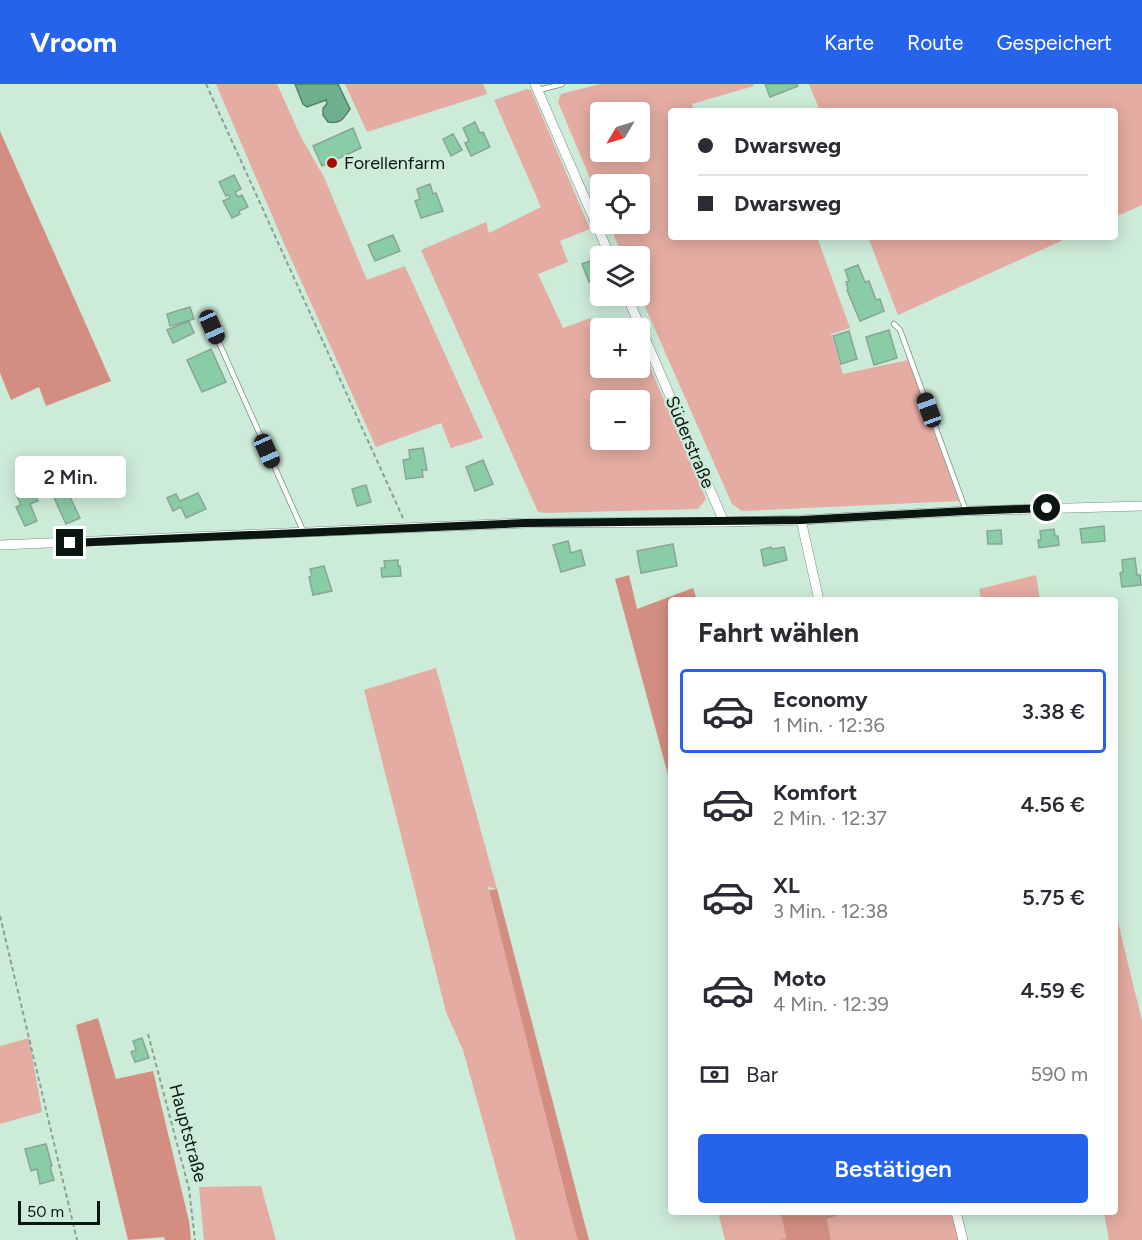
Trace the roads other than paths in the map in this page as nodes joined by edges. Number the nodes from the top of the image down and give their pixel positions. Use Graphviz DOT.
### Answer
graph roads {
  1 [pos="562,84"];
  2 [pos="536,87"];
  3 [pos="606,246"];
  4 [pos="631,306"];
  5 [pos="894,324"];
  6 [pos="212,327"];
  7 [pos="1142,506"];
  8 [pos="966,511"];
  9 [pos="801,520"];
  10 [pos="724,522"];
  11 [pos="304,533"];
  12 [pos="0,546"];
  13 [pos="818,597"];
  14 [pos="957,1215"];
  15 [pos="963,1240"];
  1 -- 2 [label="lane"];
  2 -- 3 [label="street"];
  4 -- 10 [label="street, Süderstraße"];
  5 -- 8 [label="lane"];
  6 -- 11 [label="lane"];
  7 -- 8 [label="street"];
  8 -- 9 [label="street"];
  9 -- 10 [label="street"];
  9 -- 13 [label="street"];
  10 -- 11 [label="street"];
  11 -- 12 [label="street"];
  14 -- 15 [label="street"];
}
